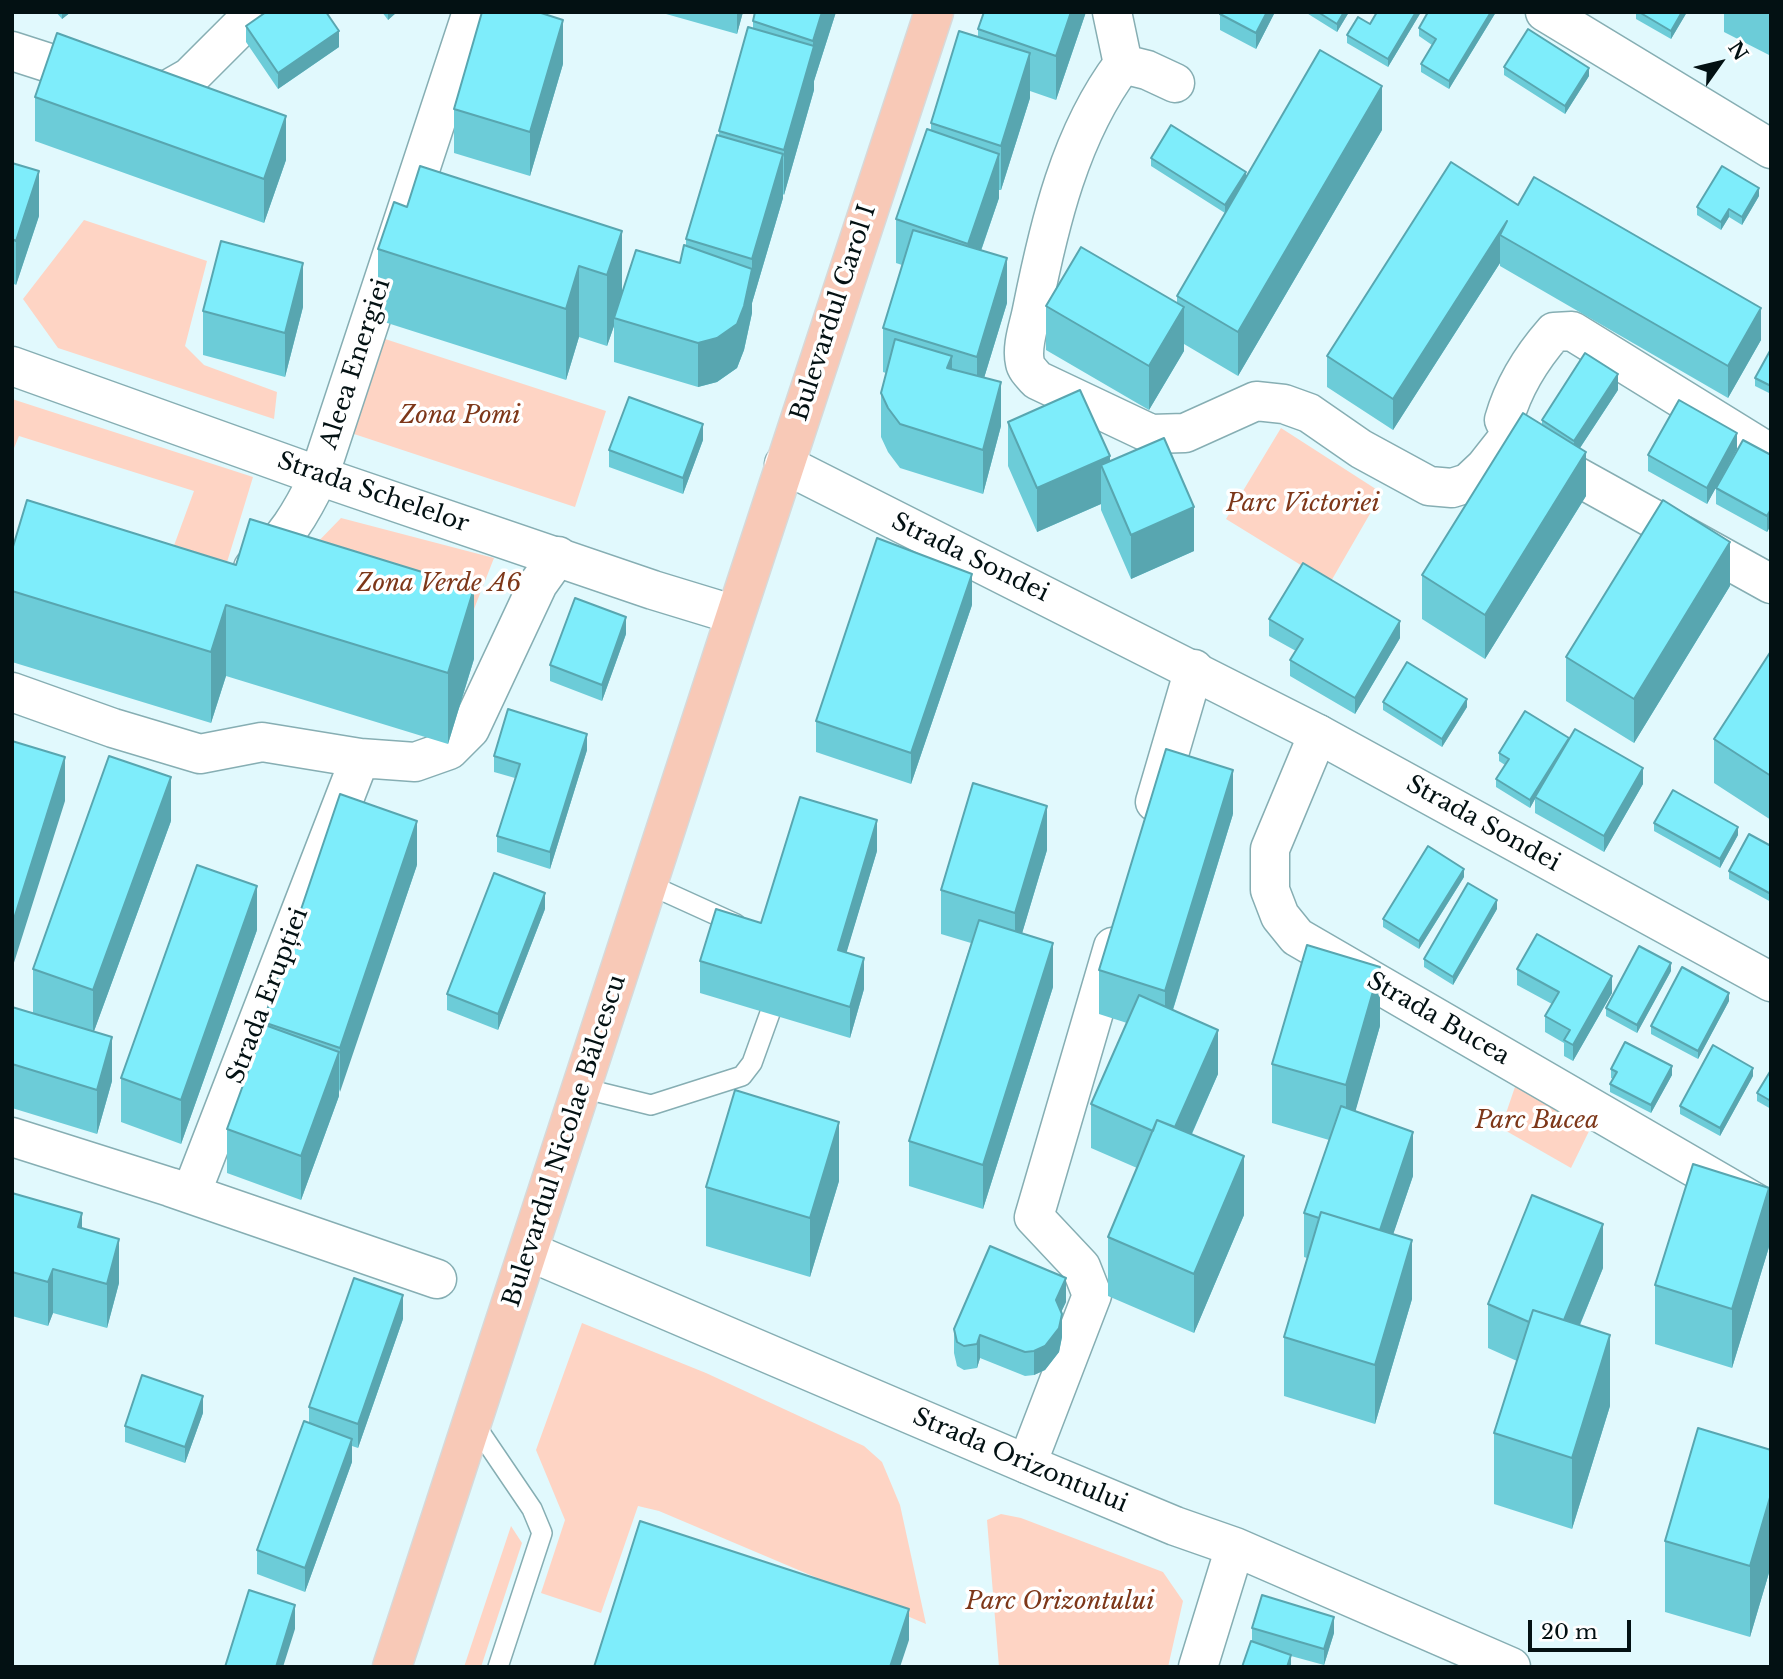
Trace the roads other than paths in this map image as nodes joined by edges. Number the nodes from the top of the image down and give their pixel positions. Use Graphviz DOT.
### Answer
graph roads {
  1 [pos="255,12"];
  2 [pos="472,12"];
  3 [pos="934,12"];
  4 [pos="1112,12"];
  5 [pos="1545,12"];
  6 [pos="12,51"];
  7 [pos="1123,64"];
  8 [pos="1175,83"];
  9 [pos="1771,149"];
  10 [pos="12,366"];
  11 [pos="1511,433"];
  12 [pos="1771,454"];
  13 [pos="784,464"];
  14 [pos="319,476"];
  15 [pos="558,556"];
  16 [pos="1771,584"];
  17 [pos="226,586"];
  18 [pos="735,615"];
  19 [pos="1194,669"];
  20 [pos="12,692"];
  21 [pos="1318,734"];
  22 [pos="360,758"];
  23 [pos="1147,830"];
  24 [pos="648,884"];
  25 [pos="1124,910"];
  26 [pos="754,933"];
  27 [pos="1771,982"];
  28 [pos="770,1013"];
  29 [pos="582,1088"];
  30 [pos="12,1137"];
  31 [pos="191,1195"];
  32 [pos="1771,1212"];
  33 [pos="530,1252"];
  34 [pos="437,1279"];
  35 [pos="473,1421"];
  36 [pos="1027,1464"];
  37 [pos="1234,1546"];
  38 [pos="393,1667"];
  39 [pos="498,1667"];
  40 [pos="1198,1667"];
  41 [pos="1511,1667"];
  1 -- 6 [label="street"];
  2 -- 14 [label="street, Aleea Energiei"];
  3 -- 13 [label="main road, Bulevardul Carol I"];
  4 -- 7 [label="street"];
  5 -- 9 [label="street"];
  7 -- 8 [label="street"];
  7 -- 11 [label="street"];
  10 -- 14 [label="street, Strada Schelelor"];
  11 -- 12 [label="street"];
  11 -- 16 [label="street"];
  13 -- 18 [label="main road, Bulevardul Carol I"];
  13 -- 19 [label="street, Strada Sondei"];
  14 -- 15 [label="street, Strada Schelelor"];
  14 -- 17 [label="street, Aleea Energiei"];
  15 -- 18 [label="street, Strada Schelelor"];
  15 -- 22 [label="street"];
  18 -- 24 [label="main road, Bulevardul Nicolae Bălcescu"];
  19 -- 21 [label="street, Strada Sondei"];
  19 -- 23 [label="street"];
  20 -- 22 [label="street"];
  21 -- 27 [label="street, Strada Sondei"];
  21 -- 32 [label="street, Strada Bucea"];
  22 -- 31 [label="street, Strada Erupției"];
  24 -- 26 [label="lane"];
  24 -- 29 [label="main road, Bulevardul Nicolae Bălcescu"];
  25 -- 36 [label="street"];
  28 -- 29 [label="lane"];
  29 -- 33 [label="main road, Bulevardul Nicolae Bălcescu"];
  30 -- 31 [label="street"];
  31 -- 34 [label="street"];
  33 -- 35 [label="main road, Bulevardul Nicolae Bălcescu"];
  33 -- 36 [label="street, Strada Orizontului"];
  35 -- 38 [label="main road, Bulevardul Nicolae Bălcescu"];
  35 -- 39 [label="lane"];
  36 -- 37 [label="street, Strada Orizontului"];
  37 -- 40 [label="street"];
  37 -- 41 [label="street, Strada Orizontului"];
}
